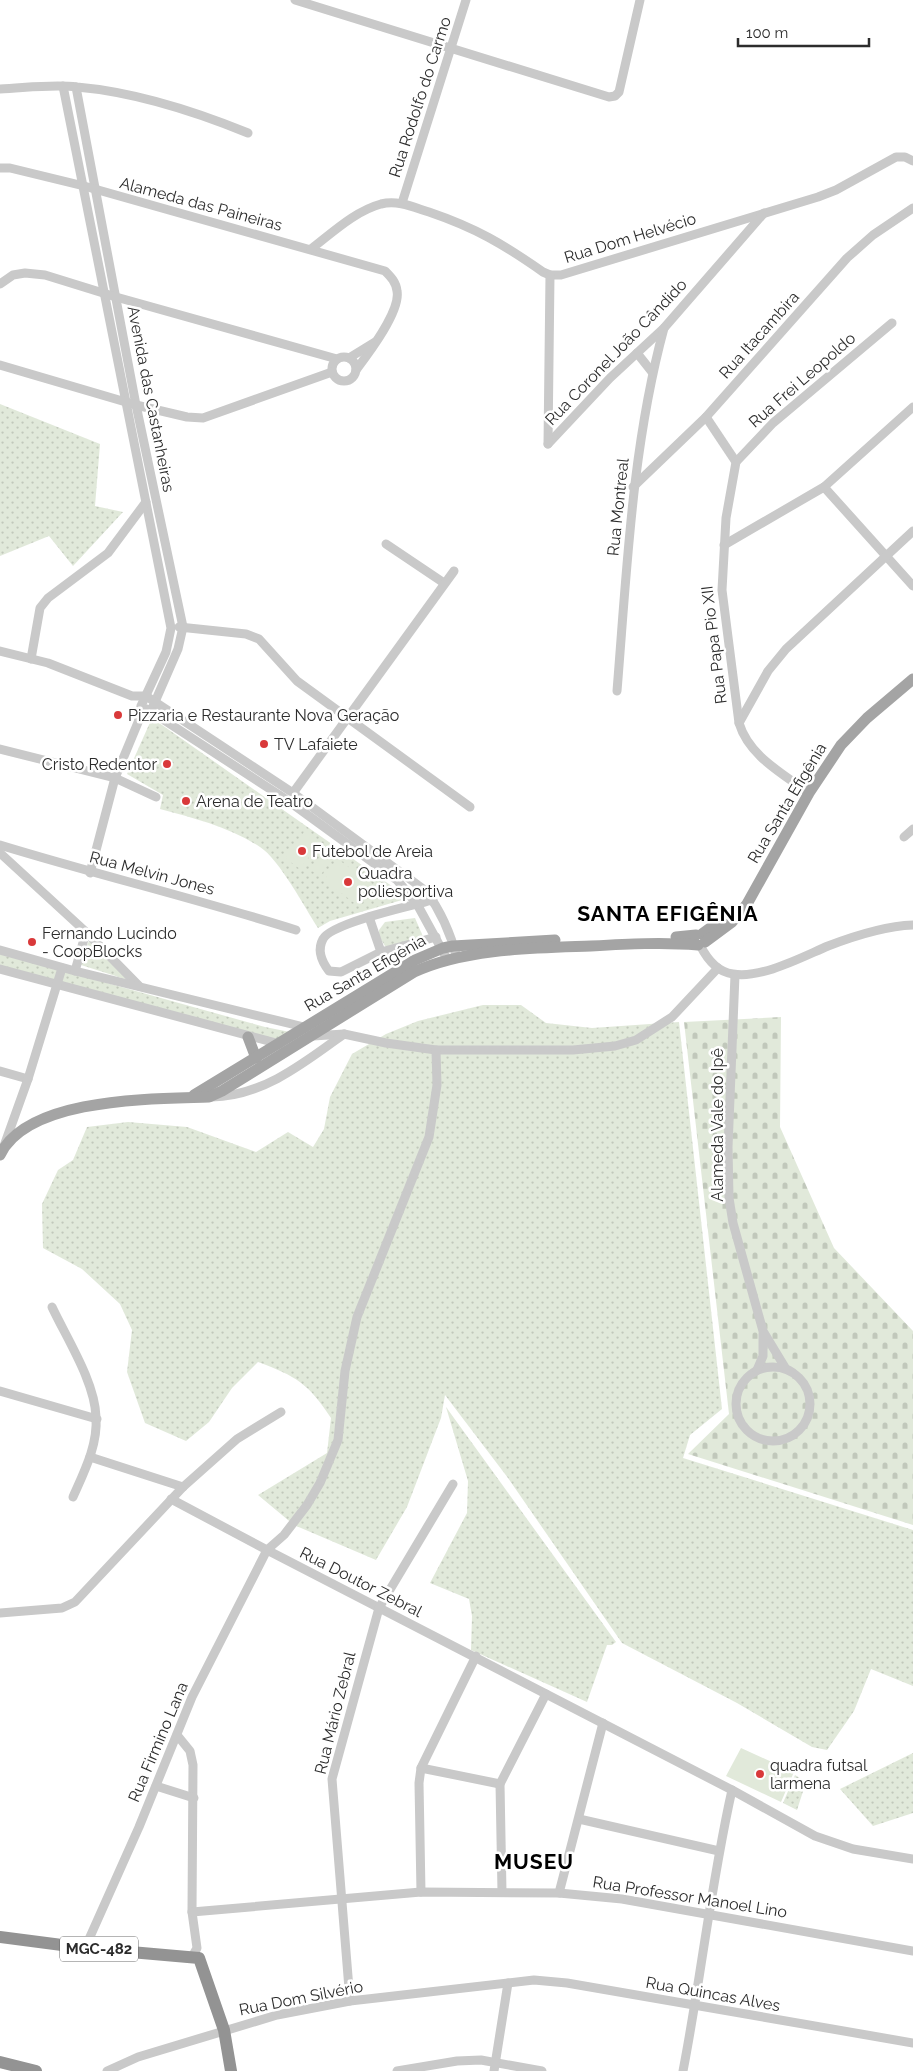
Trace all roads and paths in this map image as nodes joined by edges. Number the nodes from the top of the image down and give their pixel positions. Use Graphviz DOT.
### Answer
graph roads {
  1 [pos="295,0"];
  2 [pos="466,0"];
  3 [pos="640,0"];
  4 [pos="451,48"];
  5 [pos="63,86"];
  6 [pos="76,87"];
  7 [pos="0,89"];
  8 [pos="248,133"];
  9 [pos="913,162"];
  10 [pos="0,168"];
  11 [pos="84,186"];
  12 [pos="94,190"];
  13 [pos="402,203"];
  14 [pos="913,208"];
  15 [pos="764,213"];
  16 [pos="311,249"];
  17 [pos="550,275"];
  18 [pos="0,284"];
  19 [pos="106,293"];
  20 [pos="116,297"];
  21 [pos="892,323"];
  22 [pos="664,328"];
  23 [pos="379,339"];
  24 [pos="637,353"];
  25 [pos="349,358"];
  26 [pos="336,360"];
  27 [pos="0,365"];
  28 [pos="356,370"];
  29 [pos="652,372"];
  30 [pos="332,374"];
  31 [pos="127,402"];
  32 [pos="136,405"];
  33 [pos="913,407"];
  34 [pos="706,417"];
  35 [pos="736,462"];
  36 [pos="633,487"];
  37 [pos="824,487"];
  38 [pos="146,502"];
  39 [pos="913,531"];
  40 [pos="386,544"];
  41 [pos="724,545"];
  42 [pos="886,556"];
  43 [pos="454,571"];
  44 [pos="444,583"];
  45 [pos="913,586"];
  46 [pos="183,627"];
  47 [pos="171,628"];
  48 [pos="0,651"];
  49 [pos="30,659"];
  50 [pos="913,679"];
  51 [pos="617,691"];
  52 [pos="132,696"];
  53 [pos="146,696"];
  54 [pos="155,702"];
  55 [pos="141,706"];
  56 [pos="151,711"];
  57 [pos="346,716"];
  58 [pos="139,720"];
  59 [pos="739,723"];
  60 [pos="0,749"];
  61 [pos="115,778"];
  62 [pos="293,793"];
  63 [pos="809,793"];
  64 [pos="156,797"];
  65 [pos="470,807"];
  66 [pos="913,829"];
  67 [pos="904,837"];
  68 [pos="0,845"];
  69 [pos="0,853"];
  70 [pos="90,873"];
  71 [pos="432,900"];
  72 [pos="417,904"];
  73 [pos="369,917"];
  74 [pos="913,925"];
  75 [pos="296,930"];
  76 [pos="86,932"];
  77 [pos="436,937"];
  78 [pos="701,942"];
  79 [pos="448,947"];
  80 [pos="0,950"];
  81 [pos="381,952"];
  82 [pos="452,959"];
  83 [pos="62,968"];
  84 [pos="718,968"];
  85 [pos="0,969"];
  86 [pos="75,971"];
  87 [pos="735,975"];
  88 [pos="58,985"];
  89 [pos="140,987"];
  90 [pos="308,1032"];
  91 [pos="344,1034"];
  92 [pos="248,1037"];
  93 [pos="279,1044"];
  94 [pos="293,1047"];
  95 [pos="436,1050"];
  96 [pos="256,1058"];
  97 [pos="0,1070"];
  98 [pos="28,1079"];
  99 [pos="209,1097"];
  100 [pos="191,1098"];
  101 [pos="2,1151"];
  102 [pos="52,1308"];
  103 [pos="763,1331"];
  104 [pos="786,1369"];
  105 [pos="757,1370"];
  106 [pos="0,1391"];
  107 [pos="281,1412"];
  108 [pos="97,1419"];
  109 [pos="90,1457"];
  110 [pos="453,1484"];
  111 [pos="183,1487"];
  112 [pos="74,1497"];
  113 [pos="171,1499"];
  114 [pos="267,1550"];
  115 [pos="379,1608"];
  116 [pos="0,1613"];
  117 [pos="476,1656"];
  118 [pos="546,1694"];
  119 [pos="603,1723"];
  120 [pos="177,1735"];
  121 [pos="421,1768"];
  122 [pos="500,1784"];
  123 [pos="156,1786"];
  124 [pos="732,1790"];
  125 [pos="194,1798"];
  126 [pos="579,1819"];
  127 [pos="718,1851"];
  128 [pos="913,1858"];
  129 [pos="421,1892"];
  130 [pos="502,1892"];
  131 [pos="559,1893"];
  132 [pos="341,1898"];
  133 [pos="192,1912"];
  134 [pos="709,1915"];
  135 [pos="0,1937"];
  136 [pos="85,1948"];
  137 [pos="913,1951"];
  138 [pos="196,1957"];
  139 [pos="508,1983"];
  140 [pos="350,2001"];
  141 [pos="696,2006"];
  142 [pos="224,2030"];
  143 [pos="913,2044"];
  144 [pos="0,2062"];
  145 [pos="495,2066"];
  146 [pos="36,2071"];
  147 [pos="106,2071"];
  148 [pos="231,2071"];
  149 [pos="397,2071"];
  150 [pos="542,2071"];
  151 [pos="683,2071"];
  1 -- 4 [label="street"];
  2 -- 4 [label="street, Rua Rodolfo do Carmo"];
  3 -- 4 [label="street"];
  4 -- 13 [label="street, Rua Rodolfo do Carmo"];
  5 -- 6 [label="street"];
  5 -- 7 [label="street"];
  5 -- 11 [label="street, Avenida das Castanheiras"];
  6 -- 8 [label="street"];
  6 -- 12 [label="street, Avenida das Castanheiras"];
  9 -- 15 [label="street, Rua Dom Helvécio"];
  10 -- 11 [label="street, Alameda das Paineiras"];
  11 -- 12 [label="street, Alameda das Paineiras"];
  11 -- 19 [label="street, Avenida das Castanheiras"];
  12 -- 16 [label="street, Alameda das Paineiras"];
  12 -- 20 [label="street, Avenida das Castanheiras"];
  13 -- 16 [label="street, Rua Dom Helvécio"];
  13 -- 17 [label="street, Rua Dom Helvécio"];
  14 -- 34 [label="street, Rua Itacambira"];
  15 -- 17 [label="street, Rua Dom Helvécio"];
  15 -- 22 [label="street, Rua Coronel João Cândido"];
  16 -- 23 [label="street, Alameda das Paineiras"];
  17 -- 24 [label="street, Rua Coronel João Cândido"];
  18 -- 19 [label="street"];
  19 -- 20 [label="street"];
  19 -- 31 [label="street, Avenida das Castanheiras"];
  20 -- 26 [label="street"];
  20 -- 32 [label="street, Avenida das Castanheiras"];
  21 -- 35 [label="street, Rua Frei Leopoldo"];
  22 -- 24 [label="street, Rua Coronel João Cândido"];
  22 -- 29 [label="street, Rua Montreal"];
  23 -- 25 [label="street"];
  23 -- 28 [label="street, Alameda das Paineiras"];
  24 -- 29 [label="street"];
  25 -- 26 [label="street"];
  25 -- 28 [label="street"];
  26 -- 30 [label="street"];
  27 -- 31 [label="street"];
  28 -- 30 [label="street"];
  29 -- 36 [label="street, Rua Montreal"];
  30 -- 32 [label="street"];
  31 -- 32 [label="street"];
  31 -- 38 [label="street, Avenida das Castanheiras"];
  32 -- 46 [label="street, Avenida das Castanheiras"];
  33 -- 37 [label="street"];
  34 -- 35 [label="street"];
  34 -- 36 [label="street, Rua Itacambira"];
  35 -- 41 [label="street, Rua Papa Pio XII"];
  36 -- 51 [label="street, Rua Montreal"];
  37 -- 41 [label="street"];
  37 -- 42 [label="street"];
  38 -- 47 [label="street, Avenida das Castanheiras"];
  38 -- 49 [label="street"];
  39 -- 42 [label="street"];
  40 -- 44 [label="street"];
  41 -- 59 [label="street, Rua Papa Pio XII"];
  42 -- 45 [label="street"];
  42 -- 59 [label="street"];
  43 -- 44 [label="street"];
  44 -- 57 [label="street"];
  46 -- 47 [label="street"];
  46 -- 54 [label="street, Avenida das Castanheiras"];
  46 -- 57 [label="street"];
  47 -- 53 [label="street, Avenida das Castanheiras"];
  48 -- 49 [label="street"];
  49 -- 52 [label="street"];
  50 -- 63 [label="main road, Rua Santa Efigênia"];
  52 -- 53 [label="street"];
  52 -- 55 [label="street"];
  53 -- 54 [label="street"];
  53 -- 55 [label="street, Avenida das Castanheiras"];
  54 -- 56 [label="street, Avenida das Castanheiras"];
  54 -- 62 [label="street"];
  55 -- 56 [label="street"];
  55 -- 58 [label="street, Avenida das Castanheiras"];
  56 -- 58 [label="street"];
  56 -- 72 [label="street"];
  57 -- 62 [label="street"];
  57 -- 65 [label="street"];
  58 -- 61 [label="street, Avenida das Castanheiras"];
  59 -- 63 [label="street, Rua Papa Pio XII"];
  60 -- 61 [label="street"];
  61 -- 64 [label="street"];
  61 -- 70 [label="street, Avenida das Castanheiras"];
  62 -- 71 [label="street"];
  63 -- 78 [label="main road, Rua Santa Efigênia"];
  66 -- 67 [label="street"];
  68 -- 70 [label="street, Rua Melvin Jones"];
  69 -- 76 [label="street"];
  70 -- 75 [label="street, Rua Melvin Jones"];
  71 -- 72 [label="street"];
  71 -- 79 [label="street"];
  72 -- 73 [label="street"];
  72 -- 77 [label="street"];
  73 -- 81 [label="street"];
  73 -- 81 [label="street"];
  74 -- 87 [label="street"];
  76 -- 86 [label="street"];
  76 -- 89 [label="street"];
  77 -- 79 [label="street"];
  77 -- 81 [label="street"];
  78 -- 79 [label="main road, Rua Santa Efigênia"];
  78 -- 82 [label="main road, Rua Santa Efigênia"];
  78 -- 84 [label="street"];
  79 -- 82 [label="street"];
  79 -- 90 [label="main road, Rua Santa Efigênia"];
  80 -- 83 [label="street"];
  82 -- 90 [label="main road, Rua Santa Efigênia"];
  83 -- 86 [label="street"];
  83 -- 88 [label="street"];
  84 -- 87 [label="street"];
  84 -- 95 [label="street"];
  85 -- 88 [label="street"];
  86 -- 89 [label="street"];
  87 -- 103 [label="street, Alameda Vale do Ipê"];
  88 -- 92 [label="street"];
  88 -- 98 [label="street"];
  89 -- 90 [label="street"];
  90 -- 91 [label="street"];
  90 -- 93 [label="main road, Rua Santa Efigênia"];
  90 -- 94 [label="main road, Rua Santa Efigênia"];
  91 -- 95 [label="street"];
  91 -- 99 [label="street"];
  92 -- 93 [label="street"];
  92 -- 96 [label="main road"];
  93 -- 94 [label="street"];
  93 -- 96 [label="main road, Rua Santa Efigênia"];
  94 -- 99 [label="main road, Rua Santa Efigênia"];
  95 -- 114 [label="street"];
  96 -- 100 [label="main road, Rua Santa Efigênia"];
  97 -- 98 [label="street"];
  98 -- 101 [label="street"];
  99 -- 100 [label="main road, Rua Santa Efigênia"];
  100 -- 101 [label="main road, Rua Santa Efigênia"];
  102 -- 108 [label="street"];
  103 -- 104 [label="street, Alameda Vale do Ipê"];
  103 -- 105 [label="street, Alameda Vale do Ipê"];
  104 -- 105 [label="street"];
  104 -- 105 [label="street"];
  106 -- 108 [label="street"];
  107 -- 111 [label="street"];
  108 -- 109 [label="street"];
  109 -- 111 [label="street"];
  109 -- 112 [label="street"];
  110 -- 115 [label="street, Rua Mário Zebral"];
  111 -- 113 [label="street"];
  113 -- 114 [label="street, Rua Doutor Zebral"];
  113 -- 116 [label="street"];
  114 -- 115 [label="street, Rua Doutor Zebral"];
  114 -- 120 [label="street, Rua Firmino Lana"];
  115 -- 117 [label="street, Rua Doutor Zebral"];
  115 -- 132 [label="street, Rua Mário Zebral"];
  117 -- 118 [label="street, Rua Doutor Zebral"];
  117 -- 121 [label="street"];
  118 -- 119 [label="street, Rua Doutor Zebral"];
  118 -- 122 [label="street"];
  119 -- 124 [label="street, Rua Doutor Zebral"];
  119 -- 126 [label="street"];
  120 -- 123 [label="street, Rua Firmino Lana"];
  120 -- 125 [label="street"];
  121 -- 122 [label="street"];
  121 -- 129 [label="street"];
  122 -- 130 [label="street"];
  123 -- 125 [label="street"];
  123 -- 136 [label="street, Rua Firmino Lana"];
  124 -- 127 [label="street"];
  124 -- 128 [label="street, Rua Doutor Zebral"];
  125 -- 133 [label="street"];
  126 -- 127 [label="street"];
  126 -- 131 [label="street"];
  127 -- 134 [label="street"];
  129 -- 130 [label="street, Rua Professor Manoel Lino"];
  129 -- 132 [label="street, Rua Professor Manoel Lino"];
  130 -- 131 [label="street, Rua Professor Manoel Lino"];
  131 -- 134 [label="street, Rua Professor Manoel Lino"];
  132 -- 133 [label="street, Rua Professor Manoel Lino"];
  132 -- 140 [label="street, Rua Mário Zebral"];
  133 -- 138 [label="street"];
  134 -- 137 [label="street, Rua Professor Manoel Lino"];
  134 -- 141 [label="street"];
  135 -- 136 [label="highway, MGC-482"];
  136 -- 138 [label="highway, MGC-482"];
  138 -- 142 [label="highway"];
  139 -- 140 [label="street, Rua Dom Silvério"];
  139 -- 141 [label="street, Rua Quincas Alves"];
  139 -- 145 [label="street"];
  140 -- 142 [label="street, Rua Dom Silvério"];
  141 -- 143 [label="street, Rua Quincas Alves"];
  141 -- 151 [label="street"];
  142 -- 147 [label="street, Rua Dom Silvério"];
  142 -- 148 [label="highway"];
  144 -- 146 [label="highway"];
  145 -- 149 [label="street"];
  145 -- 150 [label="street"];
}
